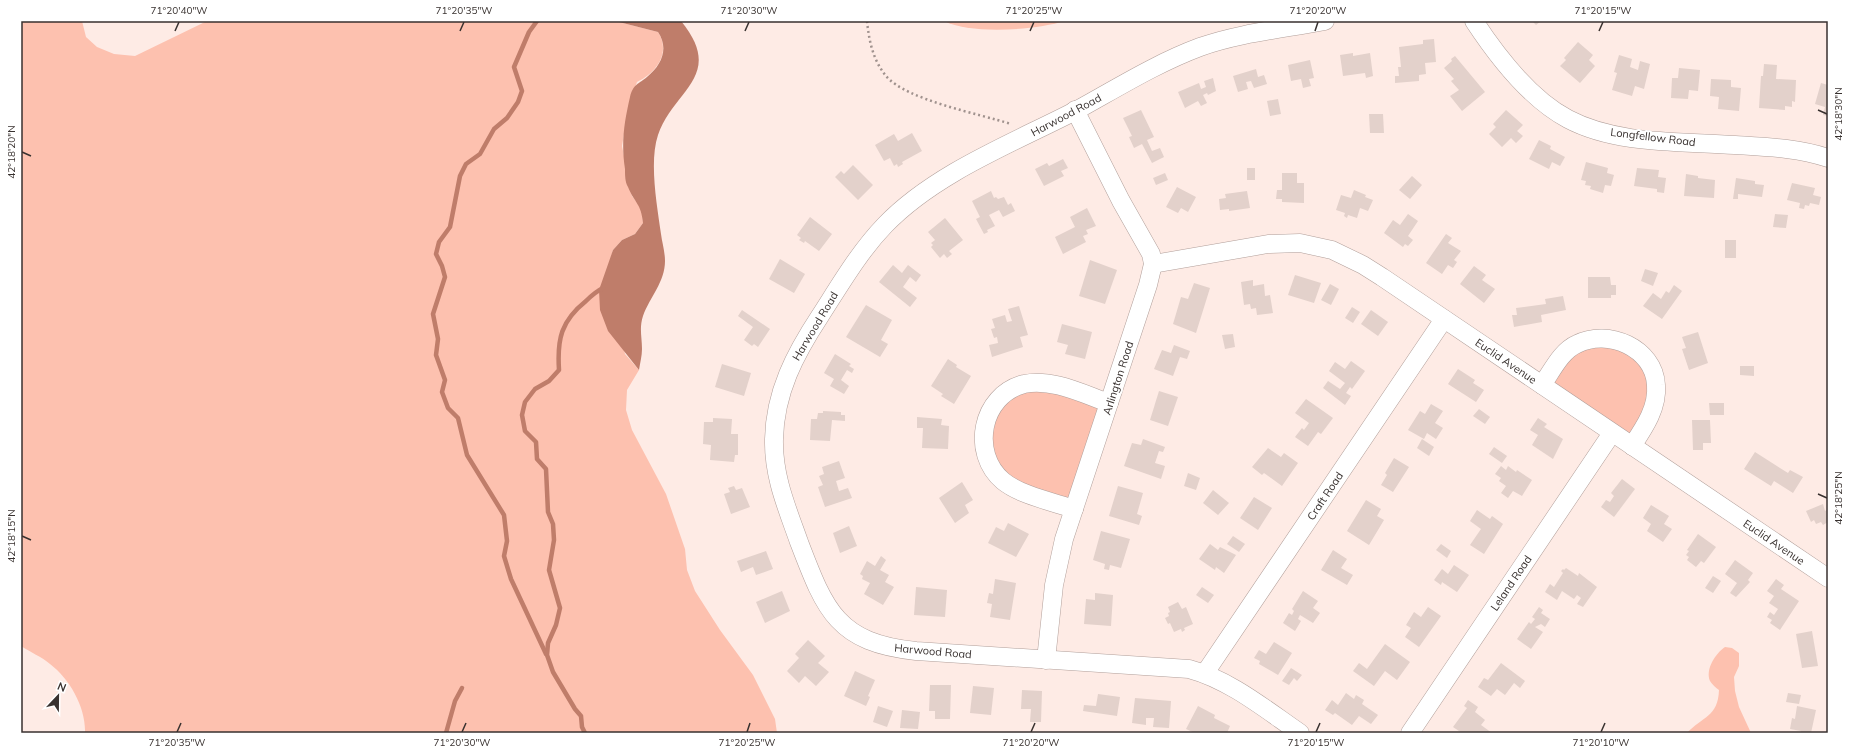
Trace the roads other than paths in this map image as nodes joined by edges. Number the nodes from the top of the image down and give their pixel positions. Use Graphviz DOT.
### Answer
graph roads {
  1 [pos="1324,21"];
  2 [pos="1474,21"];
  3 [pos="1075,110"];
  4 [pos="1828,158"];
  5 [pos="1153,264"];
  6 [pos="1444,319"];
  7 [pos="1542,385"];
  8 [pos="1109,403"];
  9 [pos="1612,433"];
  10 [pos="1632,446"];
  11 [pos="1074,509"];
  12 [pos="1828,578"];
  13 [pos="1046,660"];
  14 [pos="1205,673"];
  15 [pos="1300,733"];
  16 [pos="1410,733"];
  1 -- 3 [label="street, Harwood Road"];
  2 -- 4 [label="street, Longfellow Road"];
  3 -- 5 [label="street"];
  3 -- 13 [label="street, Harwood Road"];
  5 -- 6 [label="street, Euclid Avenue"];
  5 -- 8 [label="street, Arlington Road"];
  6 -- 7 [label="street, Euclid Avenue"];
  6 -- 14 [label="street, Craft Road"];
  7 -- 9 [label="street, Euclid Avenue"];
  7 -- 10 [label="street"];
  8 -- 11 [label="street, Arlington Road"];
  8 -- 11 [label="street"];
  9 -- 10 [label="street, Euclid Avenue"];
  9 -- 16 [label="street, Leland Road"];
  10 -- 12 [label="street, Euclid Avenue"];
  11 -- 13 [label="street, Arlington Road"];
  13 -- 14 [label="street, Harwood Road"];
  14 -- 15 [label="street, Harwood Road"];
}
